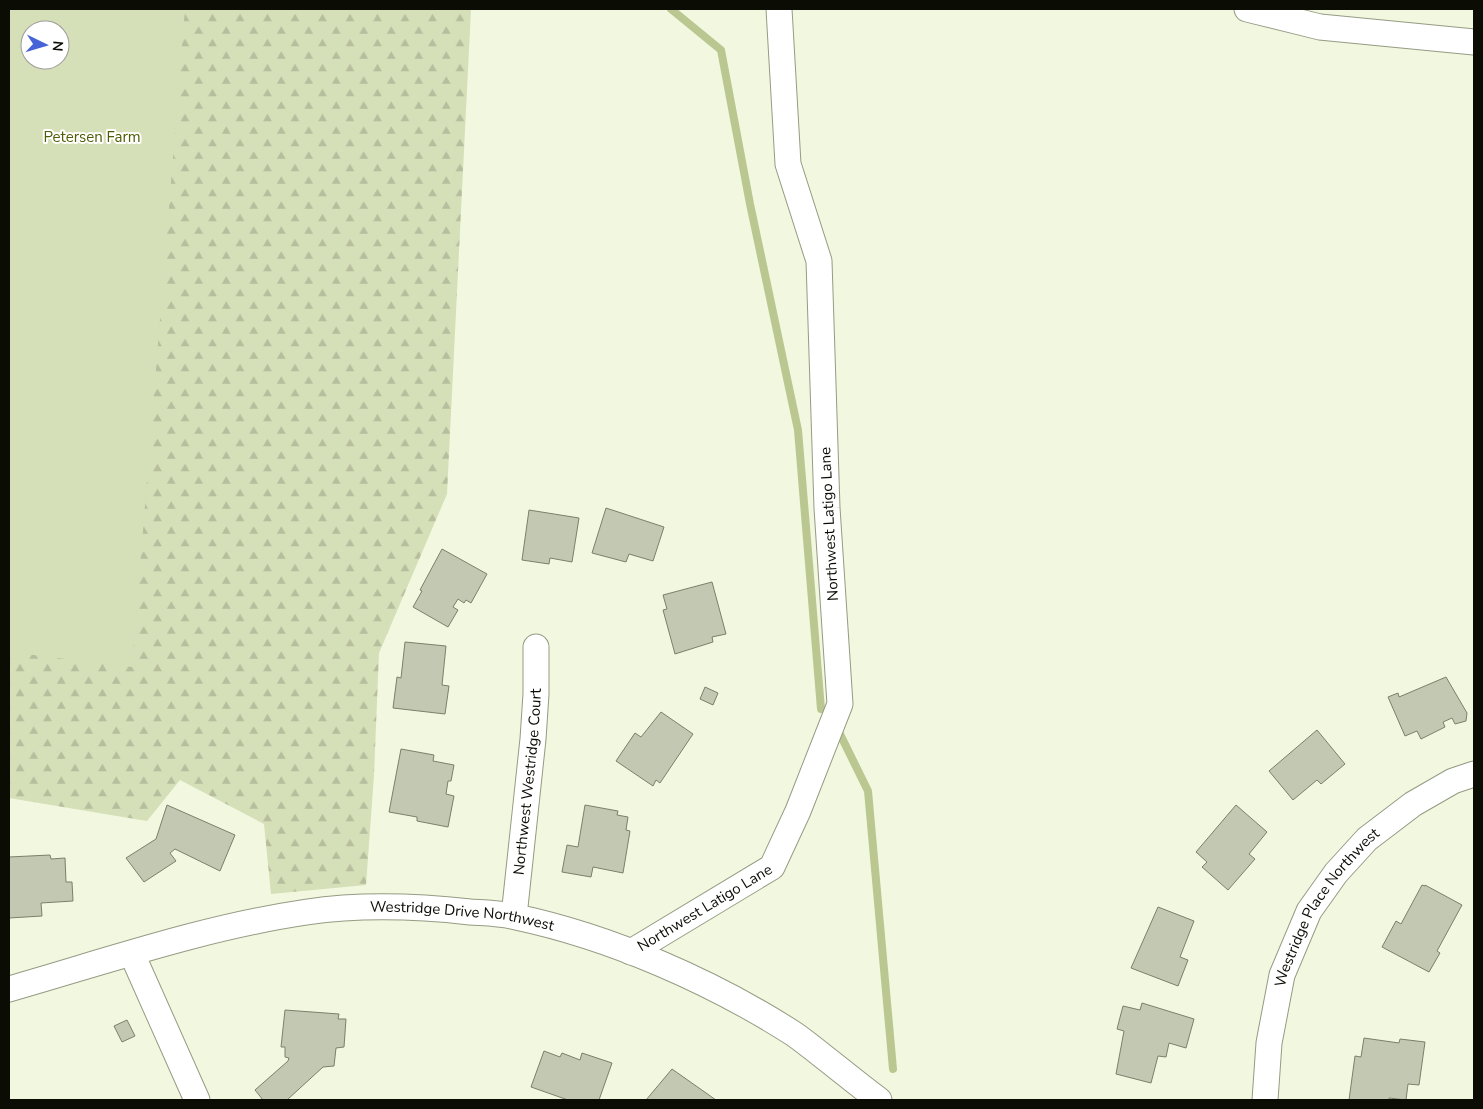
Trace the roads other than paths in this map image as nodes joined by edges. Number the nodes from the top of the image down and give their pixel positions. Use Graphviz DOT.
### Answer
graph roads {
  1 [pos="779,9"];
  2 [pos="1247,9"];
  3 [pos="1474,42"];
  4 [pos="536,647"];
  5 [pos="1474,774"];
  6 [pos="514,916"];
  7 [pos="631,952"];
  8 [pos="132,954"];
  9 [pos="9,988"];
  10 [pos="197,1100"];
  11 [pos="879,1100"];
  12 [pos="1265,1100"];
  1 -- 7 [label="street, Northwest Latigo Lane"];
  2 -- 3 [label="street"];
  4 -- 6 [label="street, Northwest Westridge Court"];
  5 -- 12 [label="street, Westridge Place Northwest"];
  6 -- 7 [label="street, Westridge Drive Northwest"];
  6 -- 8 [label="street, Westridge Drive Northwest"];
  7 -- 11 [label="street, Westridge Drive Northwest"];
  8 -- 9 [label="street, Westridge Drive Northwest"];
  8 -- 10 [label="street"];
}
